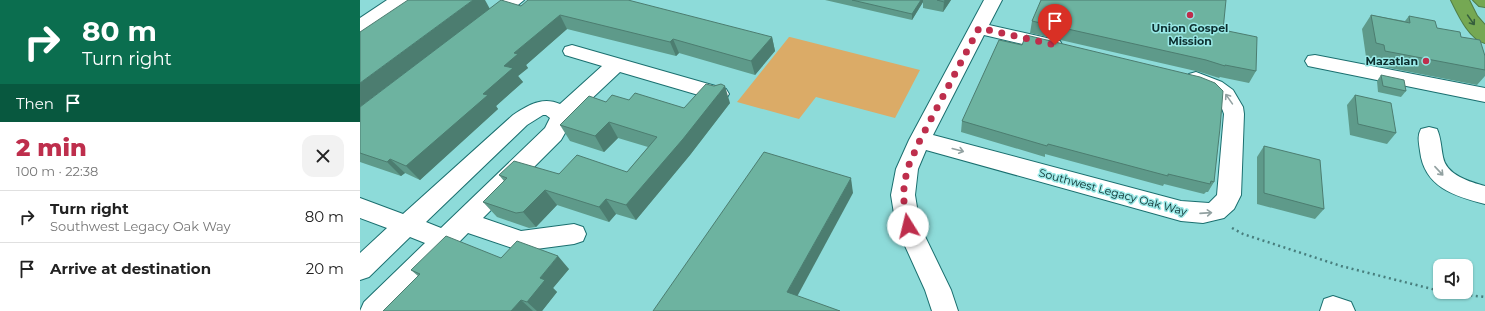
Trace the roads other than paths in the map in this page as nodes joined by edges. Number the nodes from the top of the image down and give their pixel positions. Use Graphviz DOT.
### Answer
graph roads {
  1 [pos="399,0"];
  2 [pos="515,0"];
  3 [pos="993,0"];
  4 [pos="1460,0"];
  5 [pos="1482,0"];
  6 [pos="1485,2"];
  7 [pos="360,26"];
  8 [pos="979,28"];
  9 [pos="472,34"];
  10 [pos="1485,37"];
  11 [pos="1072,50"];
  12 [pos="572,51"];
  13 [pos="1315,61"];
  14 [pos="616,64"];
  15 [pos="1178,74"];
  16 [pos="719,94"];
  17 [pos="1485,95"];
  18 [pos="562,116"];
  19 [pos="1429,135"];
  20 [pos="920,140"];
  21 [pos="1485,195"];
  22 [pos="360,208"];
  23 [pos="464,221"];
  24 [pos="406,226"];
  25 [pos="574,234"];
  26 [pos="445,240"];
  27 [pos="360,269"];
  28 [pos="374,311"];
  29 [pos="945,311"];
  30 [pos="1333,311"];
  31 [pos="1342,311"];
  1 -- 7 [label="street"];
  2 -- 9 [label="street"];
  3 -- 8 [label="street"];
  4 -- 10 [label="highway, one-way"];
  5 -- 6 [label="highway"];
  8 -- 11 [label="street"];
  8 -- 20 [label="street"];
  12 -- 14 [label="street"];
  13 -- 17 [label="street"];
  14 -- 16 [label="street"];
  14 -- 18 [label="street"];
  20 -- 15 [label="street, Southwest Legacy Oak Way, one-way"];
  18 -- 23 [label="street"];
  18 -- 24 [label="street"];
  19 -- 21 [label="street, one-way"];
  20 -- 29 [label="street"];
  22 -- 24 [label="street"];
  23 -- 25 [label="street"];
  23 -- 26 [label="street"];
  24 -- 26 [label="street"];
  24 -- 27 [label="street"];
  26 -- 28 [label="street"];
  30 -- 31 [label="street"];
}
